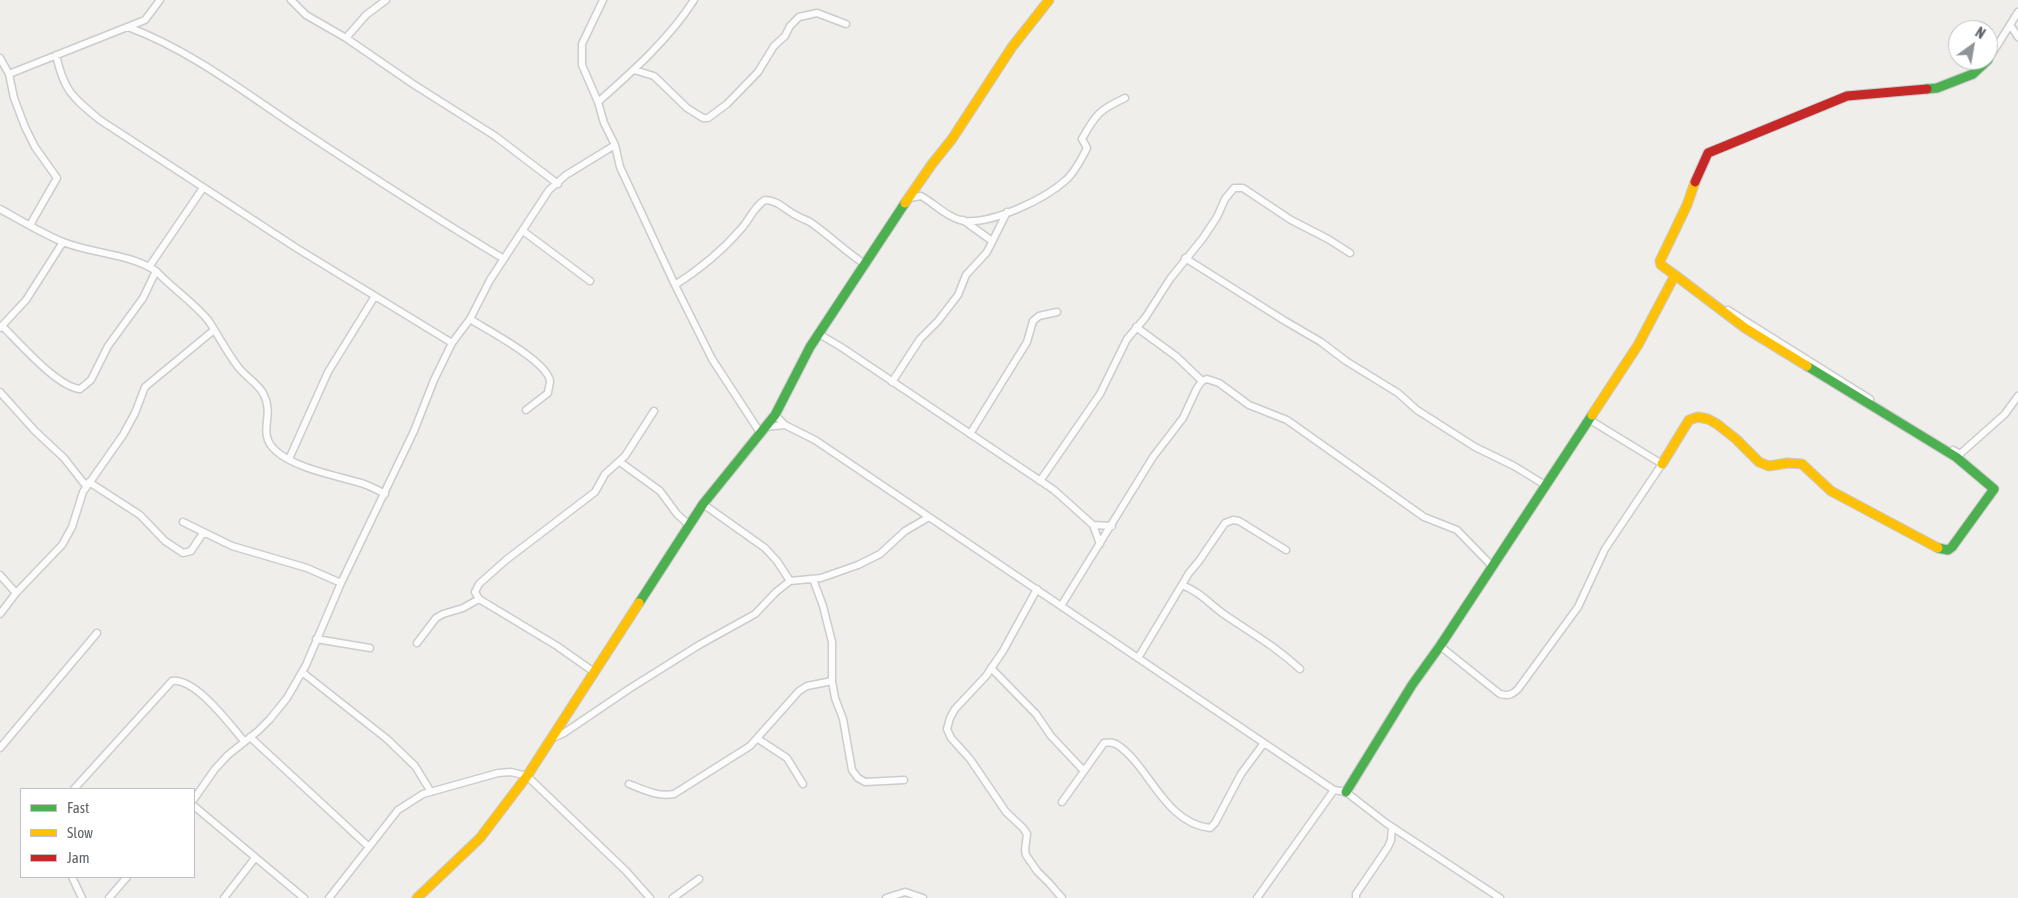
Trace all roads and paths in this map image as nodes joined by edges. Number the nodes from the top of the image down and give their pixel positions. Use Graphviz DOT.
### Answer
graph roads {
  1 [pos="160,0"];
  2 [pos="291,0"];
  3 [pos="603,0"];
  4 [pos="694,0"];
  5 [pos="1048,0"];
  6 [pos="383,1"];
  7 [pos="2018,12"];
  8 [pos="846,24"];
  9 [pos="2011,26"];
  10 [pos="128,28"];
  11 [pos="2018,37"];
  12 [pos="346,38"];
  13 [pos="1998,45"];
  14 [pos="56,55"];
  15 [pos="0,58"];
  16 [pos="634,70"];
  17 [pos="1977,70"];
  18 [pos="9,74"];
  19 [pos="1125,98"];
  20 [pos="598,102"];
  21 [pos="615,145"];
  22 [pos="558,184"];
  23 [pos="203,188"];
  24 [pos="908,198"];
  25 [pos="0,209"];
  26 [pos="1007,212"];
  27 [pos="963,220"];
  28 [pos="30,225"];
  29 [pos="523,231"];
  30 [pos="992,241"];
  31 [pos="63,242"];
  32 [pos="1350,253"];
  33 [pos="1185,258"];
  34 [pos="504,259"];
  35 [pos="866,265"];
  36 [pos="149,267"];
  37 [pos="156,271"];
  38 [pos="1675,275"];
  39 [pos="590,281"];
  40 [pos="675,285"];
  41 [pos="375,296"];
  42 [pos="1056,312"];
  43 [pos="470,319"];
  44 [pos="1,327"];
  45 [pos="1136,328"];
  46 [pos="214,330"];
  47 [pos="819,334"];
  48 [pos="452,343"];
  49 [pos="1202,381"];
  50 [pos="892,382"];
  51 [pos="0,392"];
  52 [pos="2018,396"];
  53 [pos="526,410"];
  54 [pos="654,411"];
  55 [pos="775,415"];
  56 [pos="1590,420"];
  57 [pos="785,425"];
  58 [pos="763,430"];
  59 [pos="970,434"];
  60 [pos="289,459"];
  61 [pos="620,462"];
  62 [pos="1662,464"];
  63 [pos="1040,481"];
  64 [pos="88,484"];
  65 [pos="1545,485"];
  66 [pos="385,494"];
  67 [pos="703,504"];
  68 [pos="930,517"];
  69 [pos="183,522"];
  70 [pos="1093,525"];
  71 [pos="689,526"];
  72 [pos="1112,526"];
  73 [pos="203,533"];
  74 [pos="1100,544"];
  75 [pos="1286,550"];
  76 [pos="1491,565"];
  77 [pos="0,575"];
  78 [pos="813,578"];
  79 [pos="790,582"];
  80 [pos="341,583"];
  81 [pos="1182,585"];
  82 [pos="1037,589"];
  83 [pos="16,593"];
  84 [pos="479,599"];
  85 [pos="1061,606"];
  86 [pos="0,614"];
  87 [pos="97,633"];
  88 [pos="316,639"];
  89 [pos="418,643"];
  90 [pos="1440,646"];
  91 [pos="370,648"];
  92 [pos="1138,658"];
  93 [pos="991,668"];
  94 [pos="1300,669"];
  95 [pos="302,672"];
  96 [pos="594,672"];
  97 [pos="832,681"];
  98 [pos="758,738"];
  99 [pos="247,739"];
  100 [pos="550,740"];
  101 [pos="1264,743"];
  102 [pos="0,748"];
  103 [pos="1084,770"];
  104 [pos="527,776"];
  105 [pos="904,780"];
  106 [pos="629,784"];
  107 [pos="803,784"];
  108 [pos="75,788"];
  109 [pos="1334,790"];
  110 [pos="431,792"];
  111 [pos="1346,792"];
  112 [pos="195,798"];
  113 [pos="1062,802"];
  114 [pos="195,807"];
  115 [pos="1392,827"];
  116 [pos="369,847"];
  117 [pos="255,858"];
  118 [pos="72,878"];
  119 [pos="126,878"];
  120 [pos="699,879"];
  121 [pos="82,898"];
  122 [pos="108,898"];
  123 [pos="224,898"];
  124 [pos="304,898"];
  125 [pos="329,898"];
  126 [pos="417,898"];
  127 [pos="650,898"];
  128 [pos="673,898"];
  129 [pos="886,898"];
  130 [pos="923,898"];
  131 [pos="1062,898"];
  132 [pos="1256,898"];
  133 [pos="1356,898"];
  134 [pos="1500,898"];
  1 -- 10 [label="street"];
  2 -- 12 [label="street"];
  3 -- 20 [label="street"];
  4 -- 16 [label="street"];
  5 -- 24 [label="street"];
  6 -- 12 [label="street"];
  7 -- 9 [label="street"];
  8 -- 16 [label="street"];
  9 -- 11 [label="street"];
  9 -- 13 [label="street"];
  10 -- 14 [label="street"];
  10 -- 34 [label="street"];
  12 -- 22 [label="street"];
  14 -- 18 [label="street"];
  14 -- 23 [label="street"];
  15 -- 18 [label="street"];
  16 -- 20 [label="street"];
  17 -- 38 [label="street"];
  18 -- 28 [label="street"];
  19 -- 26 [label="street"];
  20 -- 21 [label="street"];
  21 -- 22 [label="street"];
  21 -- 40 [label="street"];
  22 -- 29 [label="street"];
  23 -- 36 [label="street"];
  23 -- 41 [label="street"];
  24 -- 27 [label="street"];
  24 -- 35 [label="street"];
  25 -- 28 [label="street"];
  26 -- 27 [label="street"];
  26 -- 30 [label="street"];
  27 -- 30 [label="street"];
  28 -- 31 [label="street"];
  29 -- 34 [label="street"];
  29 -- 39 [label="street"];
  30 -- 50 [label="street"];
  31 -- 36 [label="street"];
  31 -- 44 [label="street"];
  32 -- 33 [label="street"];
  33 -- 45 [label="street"];
  33 -- 65 [label="street"];
  34 -- 43 [label="street"];
  35 -- 40 [label="street"];
  35 -- 47 [label="street"];
  36 -- 37 [label="street"];
  37 -- 44 [label="street"];
  37 -- 46 [label="street"];
  38 -- 52 [label="street"];
  38 -- 56 [label="street"];
  38 -- 62 [label="street"];
  40 -- 58 [label="street"];
  41 -- 48 [label="street"];
  41 -- 60 [label="street"];
  42 -- 59 [label="street"];
  43 -- 48 [label="street"];
  43 -- 53 [label="street"];
  45 -- 49 [label="street"];
  45 -- 63 [label="street"];
  46 -- 60 [label="street"];
  46 -- 64 [label="street"];
  47 -- 50 [label="street"];
  47 -- 55 [label="street"];
  48 -- 66 [label="street"];
  49 -- 72 [label="street"];
  49 -- 76 [label="street"];
  50 -- 59 [label="street"];
  51 -- 64 [label="street"];
  54 -- 61 [label="street"];
  55 -- 57 [label="street"];
  55 -- 58 [label="street"];
  56 -- 62 [label="street"];
  56 -- 65 [label="street"];
  57 -- 58 [label="street"];
  57 -- 68 [label="street"];
  58 -- 67 [label="street"];
  59 -- 63 [label="street"];
  60 -- 66 [label="street"];
  61 -- 71 [label="street"];
  61 -- 84 [label="street"];
  62 -- 90 [label="street"];
  63 -- 70 [label="street"];
  64 -- 73 [label="street"];
  64 -- 83 [label="street"];
  65 -- 76 [label="street"];
  66 -- 80 [label="street"];
  67 -- 71 [label="street"];
  67 -- 79 [label="street"];
  68 -- 78 [label="street"];
  68 -- 82 [label="street"];
  69 -- 73 [label="street"];
  70 -- 72 [label="street"];
  70 -- 74 [label="street"];
  71 -- 96 [label="street"];
  72 -- 74 [label="street"];
  73 -- 80 [label="street"];
  74 -- 85 [label="street"];
  75 -- 81 [label="street"];
  76 -- 90 [label="street"];
  77 -- 83 [label="street"];
  78 -- 79 [label="street"];
  78 -- 97 [label="street"];
  79 -- 100 [label="street"];
  80 -- 88 [label="street"];
  81 -- 92 [label="street"];
  81 -- 94 [label="street"];
  82 -- 85 [label="street"];
  82 -- 93 [label="street"];
  83 -- 86 [label="street"];
  84 -- 89 [label="street"];
  84 -- 96 [label="street"];
  85 -- 92 [label="street"];
  87 -- 102 [label="street"];
  88 -- 91 [label="street"];
  88 -- 95 [label="street"];
  90 -- 111 [label="street"];
  92 -- 101 [label="street"];
  93 -- 103 [label="street"];
  93 -- 131 [label="street"];
  95 -- 99 [label="street"];
  95 -- 110 [label="street"];
  96 -- 100 [label="street"];
  97 -- 98 [label="street"];
  97 -- 105 [label="street"];
  98 -- 106 [label="street"];
  98 -- 107 [label="street"];
  99 -- 108 [label="street"];
  99 -- 112 [label="street"];
  99 -- 116 [label="street"];
  100 -- 104 [label="street"];
  101 -- 103 [label="street"];
  101 -- 109 [label="street"];
  103 -- 113 [label="street"];
  104 -- 110 [label="street"];
  104 -- 126 [label="street"];
  104 -- 127 [label="street"];
  109 -- 111 [label="street"];
  109 -- 132 [label="street"];
  110 -- 116 [label="street"];
  111 -- 115 [label="street"];
  114 -- 117 [label="street"];
  115 -- 133 [label="street"];
  115 -- 134 [label="street"];
  116 -- 125 [label="street"];
  117 -- 123 [label="street"];
  117 -- 124 [label="street"];
  118 -- 121 [label="street"];
  119 -- 122 [label="street"];
  120 -- 128 [label="street"];
  129 -- 130 [label="street"];
}
